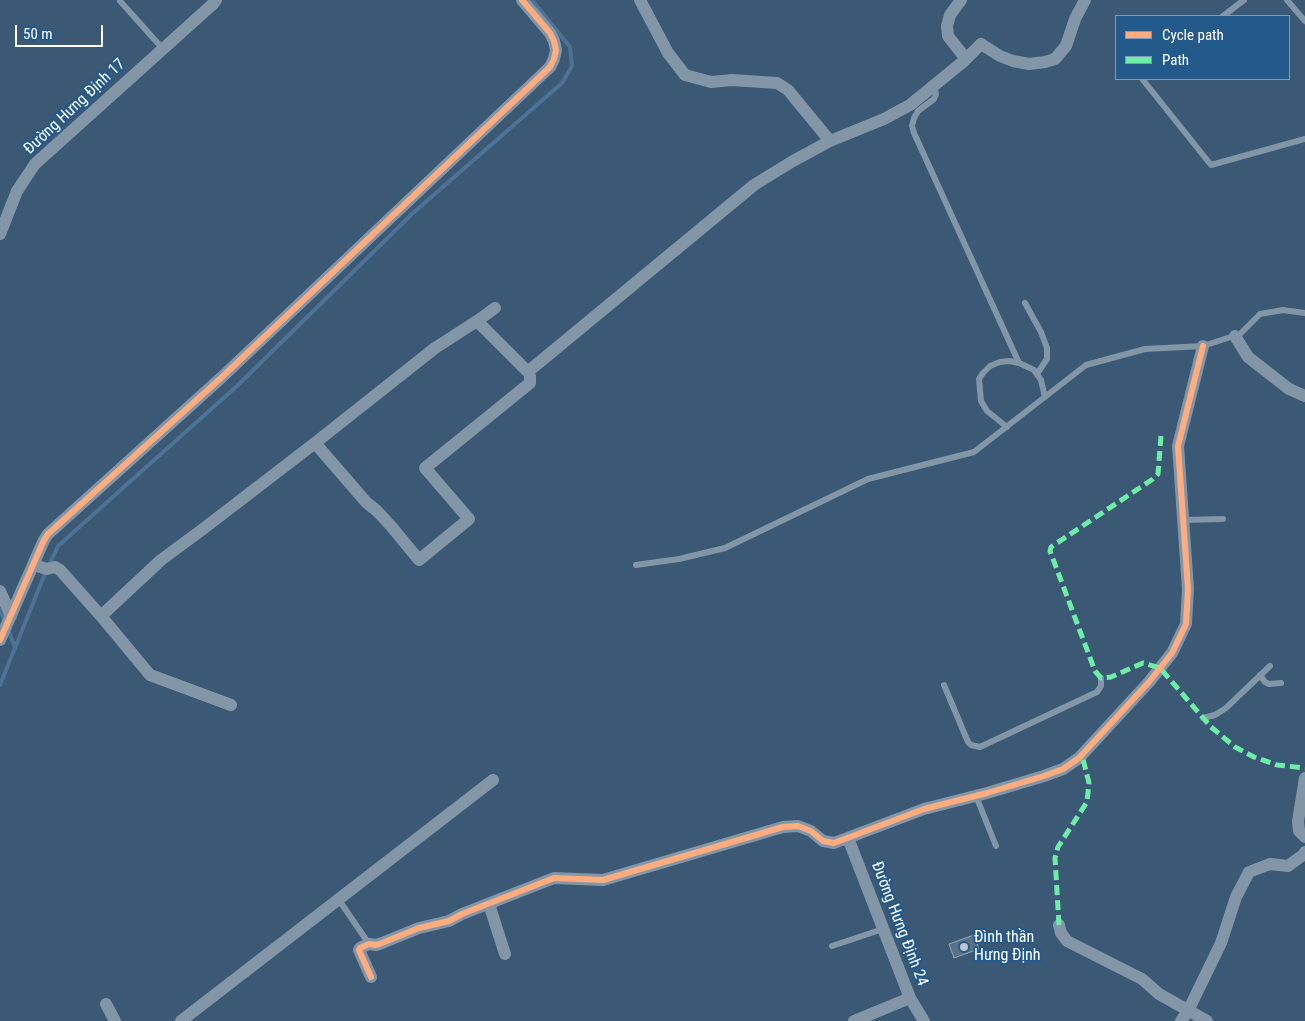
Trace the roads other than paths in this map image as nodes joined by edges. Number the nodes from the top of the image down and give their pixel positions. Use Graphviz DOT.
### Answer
graph roads {
  1 [pos="216,0"];
  2 [pos="522,0"];
  3 [pos="640,0"];
  4 [pos="961,0"];
  5 [pos="1085,0"];
  6 [pos="1244,0"];
  7 [pos="1287,0"];
  8 [pos="120,1"];
  9 [pos="1224,15"];
  10 [pos="1305,21"];
  11 [pos="163,49"];
  12 [pos="966,59"];
  13 [pos="1145,80"];
  14 [pos="934,85"];
  15 [pos="1305,139"];
  16 [pos="830,141"];
  17 [pos="5,206"];
  18 [pos="0,234"];
  19 [pos="1025,303"];
  20 [pos="495,308"];
  21 [pos="1305,312"];
  22 [pos="477,321"];
  23 [pos="1235,336"];
  24 [pos="1203,346"];
  25 [pos="1019,363"];
  26 [pos="529,373"];
  27 [pos="1037,374"];
  28 [pos="1305,396"];
  29 [pos="1045,398"];
  30 [pos="1007,427"];
  31 [pos="315,443"];
  32 [pos="1183,520"];
  33 [pos="1223,520"];
  34 [pos="636,565"];
  35 [pos="38,566"];
  36 [pos="0,590"];
  37 [pos="11,616"];
  38 [pos="101,616"];
  39 [pos="0,640"];
  40 [pos="1270,666"];
  41 [pos="1260,676"];
  42 [pos="1101,678"];
  43 [pos="1281,683"];
  44 [pos="944,685"];
  45 [pos="231,705"];
  46 [pos="1203,718"];
  47 [pos="1305,778"];
  48 [pos="493,780"];
  49 [pos="976,796"];
  50 [pos="1305,837"];
  51 [pos="848,838"];
  52 [pos="996,846"];
  53 [pos="1305,852"];
  54 [pos="339,900"];
  55 [pos="489,904"];
  56 [pos="1059,925"];
  57 [pos="884,928"];
  58 [pos="369,944"];
  59 [pos="832,946"];
  60 [pos="505,954"];
  61 [pos="371,977"];
  62 [pos="910,998"];
  63 [pos="106,1004"];
  64 [pos="1185,1016"];
  65 [pos="115,1021"];
  66 [pos="181,1021"];
  67 [pos="854,1021"];
  68 [pos="924,1021"];
  69 [pos="1207,1021"];
  1 -- 11 [label="street, Đường Hưng Định 17"];
  2 -- 35 [label="street"];
  3 -- 16 [label="street"];
  4 -- 12 [label="street"];
  5 -- 12 [label="street"];
  6 -- 9 [label="lane"];
  7 -- 10 [label="lane"];
  8 -- 11 [label="lane"];
  11 -- 17 [label="street, Đường Hưng Định 17"];
  12 -- 14 [label="street"];
  13 -- 15 [label="lane"];
  14 -- 16 [label="street"];
  14 -- 25 [label="lane"];
  16 -- 26 [label="street"];
  17 -- 18 [label="street, Đường Hưng Định 17"];
  19 -- 27 [label="lane"];
  20 -- 22 [label="street"];
  21 -- 23 [label="lane"];
  22 -- 26 [label="street"];
  22 -- 31 [label="street"];
  23 -- 24 [label="lane"];
  23 -- 28 [label="street"];
  24 -- 29 [label="lane"];
  24 -- 32 [label="street"];
  25 -- 27 [label="lane"];
  25 -- 30 [label="lane"];
  26 -- 31 [label="street"];
  27 -- 29 [label="lane"];
  29 -- 30 [label="lane"];
  30 -- 34 [label="lane"];
  31 -- 38 [label="street"];
  32 -- 33 [label="lane"];
  32 -- 49 [label="street"];
  35 -- 37 [label="street"];
  35 -- 38 [label="street"];
  36 -- 37 [label="street"];
  37 -- 39 [label="street"];
  38 -- 45 [label="street"];
  40 -- 41 [label="lane"];
  41 -- 43 [label="lane"];
  41 -- 46 [label="lane"];
  42 -- 44 [label="lane"];
  47 -- 50 [label="street"];
  48 -- 54 [label="street"];
  49 -- 51 [label="street"];
  49 -- 52 [label="lane"];
  51 -- 55 [label="street"];
  51 -- 57 [label="street, Đường Hưng Định 24"];
  53 -- 64 [label="street"];
  54 -- 58 [label="lane"];
  54 -- 66 [label="street"];
  55 -- 58 [label="street"];
  55 -- 60 [label="street"];
  56 -- 64 [label="street"];
  57 -- 59 [label="lane"];
  57 -- 62 [label="street, Đường Hưng Định 24"];
  58 -- 61 [label="street"];
  62 -- 67 [label="street"];
  62 -- 68 [label="street, Đường Hưng Định 24"];
  63 -- 65 [label="street"];
  64 -- 69 [label="street"];
}
